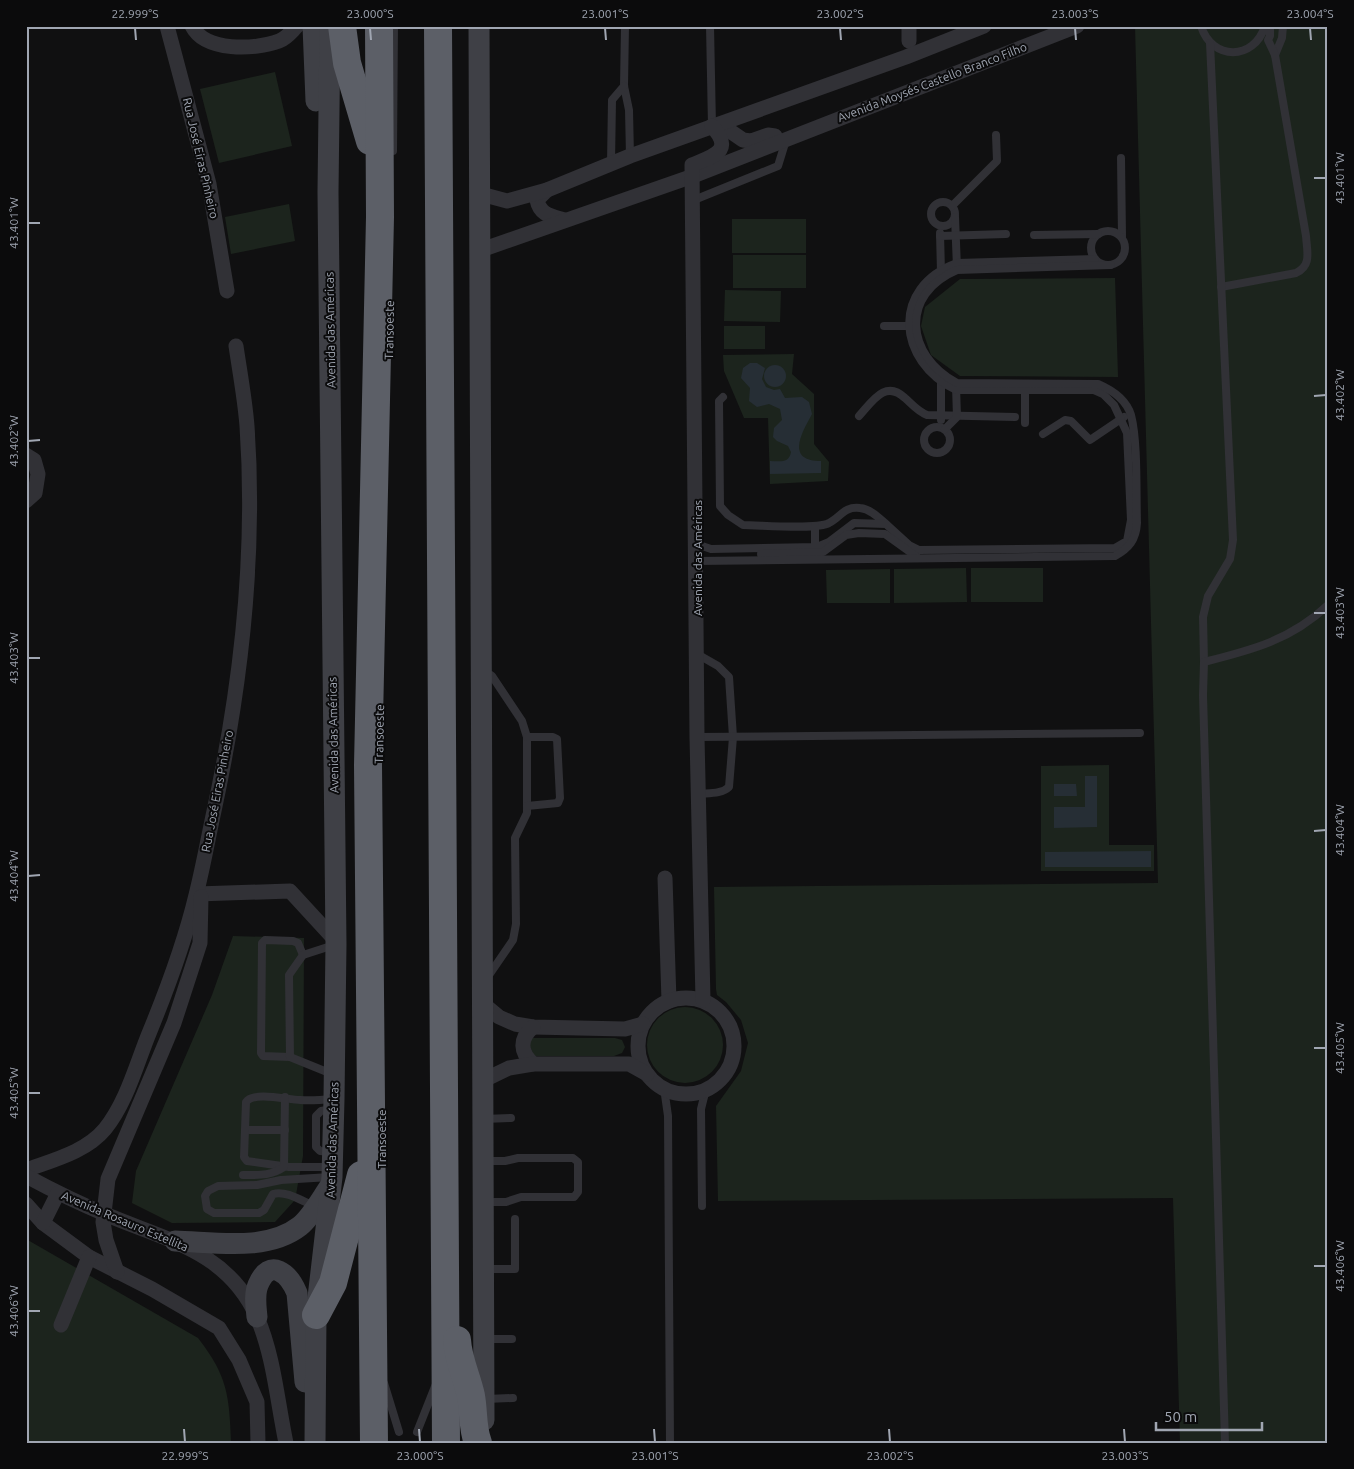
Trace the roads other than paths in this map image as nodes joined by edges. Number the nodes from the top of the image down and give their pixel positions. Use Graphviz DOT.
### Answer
graph roads {
  1 [pos="167,26"];
  2 [pos="192,26"];
  3 [pos="297,26"];
  4 [pos="313,26"];
  5 [pos="330,26"];
  6 [pos="342,26"];
  7 [pos="379,26"];
  8 [pos="394,26"];
  9 [pos="438,26"];
  10 [pos="480,26"];
  11 [pos="625,26"];
  12 [pos="710,26"];
  13 [pos="984,26"];
  14 [pos="1077,26"];
  15 [pos="1201,26"];
  16 [pos="1265,26"];
  17 [pos="1270,26"];
  18 [pos="1283,26"];
  19 [pos="909,34"];
  20 [pos="1210,43"];
  21 [pos="925,49"];
  22 [pos="1275,55"];
  23 [pos="906,57"];
  24 [pos="624,86"];
  25 [pos="712,126"];
  26 [pos="996,135"];
  27 [pos="787,138"];
  28 [pos="630,156"];
  29 [pos="1121,158"];
  30 [pos="393,159"];
  31 [pos="611,163"];
  32 [pos="694,176"];
  33 [pos="547,190"];
  34 [pos="328,192"];
  35 [pos="481,194"];
  36 [pos="694,200"];
  37 [pos="952,206"];
  38 [pos="380,217"];
  39 [pos="955,217"];
  40 [pos="564,220"];
  41 [pos="940,226"];
  42 [pos="1006,234"];
  43 [pos="1098,234"];
  44 [pos="956,235"];
  45 [pos="1034,235"];
  46 [pos="940,236"];
  47 [pos="1122,237"];
  48 [pos="480,250"];
  49 [pos="1095,259"];
  50 [pos="1111,265"];
  51 [pos="957,267"];
  52 [pos="941,273"];
  53 [pos="1221,287"];
  54 [pos="227,291"];
  55 [pos="884,326"];
  56 [pos="911,326"];
  57 [pos="236,346"];
  58 [pos="941,379"];
  59 [pos="956,387"];
  60 [pos="1025,387"];
  61 [pos="723,397"];
  62 [pos="1130,414"];
  63 [pos="859,416"];
  64 [pos="942,416"];
  65 [pos="1015,416"];
  66 [pos="957,417"];
  67 [pos="1121,419"];
  68 [pos="1025,423"];
  69 [pos="1043,434"];
  70 [pos="26,456"];
  71 [pos="26,501"];
  72 [pos="886,524"];
  73 [pos="815,526"];
  74 [pos="814,547"];
  75 [pos="697,553"];
  76 [pos="918,557"];
  77 [pos="1328,605"];
  78 [pos="697,654"];
  79 [pos="1204,662"];
  80 [pos="481,669"];
  81 [pos="1140,733"];
  82 [pos="527,737"];
  83 [pos="697,737"];
  84 [pos="733,738"];
  85 [pos="699,794"];
  86 [pos="527,806"];
  87 [pos="665,878"];
  88 [pos="199,895"];
  89 [pos="336,943"];
  90 [pos="303,956"];
  91 [pos="481,994"];
  92 [pos="669,1000"];
  93 [pos="703,1000"];
  94 [pos="643,1024"];
  95 [pos="533,1027"];
  96 [pos="290,1058"];
  97 [pos="533,1064"];
  98 [pos="334,1075"];
  99 [pos="648,1075"];
  100 [pos="482,1082"];
  101 [pos="664,1088"];
  102 [pos="706,1089"];
  103 [pos="285,1097"];
  104 [pos="369,1097"];
  105 [pos="334,1104"];
  106 [pos="511,1118"];
  107 [pos="482,1119"];
  108 [pos="245,1130"];
  109 [pos="284,1130"];
  110 [pos="482,1161"];
  111 [pos="284,1167"];
  112 [pos="26,1170"];
  113 [pos="332,1170"];
  114 [pos="243,1175"];
  115 [pos="26,1176"];
  116 [pos="58,1193"];
  117 [pos="483,1202"];
  118 [pos="26,1204"];
  119 [pos="702,1206"];
  120 [pos="316,1207"];
  121 [pos="104,1214"];
  122 [pos="515,1219"];
  123 [pos="43,1223"];
  124 [pos="175,1241"];
  125 [pos="90,1258"];
  126 [pos="483,1269"];
  127 [pos="117,1272"];
  128 [pos="382,1278"];
  129 [pos="444,1310"];
  130 [pos="316,1315"];
  131 [pos="256,1317"];
  132 [pos="61,1325"];
  133 [pos="484,1338"];
  134 [pos="512,1339"];
  135 [pos="437,1373"];
  136 [pos="382,1377"];
  137 [pos="437,1383"];
  138 [pos="513,1398"];
  139 [pos="484,1399"];
  140 [pos="315,1405"];
  141 [pos="383,1414"];
  142 [pos="399,1432"];
  143 [pos="417,1432"];
  144 [pos="285,1441"];
  145 [pos="258,1443"];
  146 [pos="315,1443"];
  147 [pos="374,1443"];
  148 [pos="437,1443"];
  149 [pos="446,1443"];
  150 [pos="478,1443"];
  151 [pos="484,1443"];
  152 [pos="670,1443"];
  153 [pos="1225,1443"];
  1 -- 54 [label="street, Rua José Eiras Pinheiro"];
  2 -- 3 [label="street"];
  4 -- 34 [label="main road"];
  5 -- 34 [label="main road, Avenida das Américas"];
  6 -- 38 [label="highway"];
  7 -- 38 [label="highway"];
  8 -- 30 [label="lane"];
  9 -- 129 [label="highway"];
  10 -- 35 [label="main road"];
  11 -- 24 [label="lane"];
  12 -- 25 [label="lane"];
  13 -- 21 [label="street"];
  14 -- 27 [label="street, Avenida Moysés Castello Branco Filho"];
  15 -- 20 [label="lane"];
  16 -- 20 [label="lane"];
  17 -- 22 [label="lane"];
  18 -- 22 [label="lane"];
  19 -- 21 [label="lane"];
  19 -- 23 [label="lane"];
  20 -- 53 [label="lane"];
  21 -- 23 [label="street"];
  22 -- 53 [label="lane"];
  23 -- 25 [label="street"];
  24 -- 28 [label="lane"];
  24 -- 31 [label="lane"];
  25 -- 27 [label="street, Avenida Moysés Castello Branco Filho"];
  25 -- 28 [label="street"];
  25 -- 32 [label="street"];
  26 -- 37 [label="lane"];
  27 -- 32 [label="street, Avenida Moysés Castello Branco Filho"];
  27 -- 36 [label="lane"];
  28 -- 31 [label="street"];
  29 -- 47 [label="lane"];
  31 -- 33 [label="street"];
  32 -- 36 [label="street, Avenida das Américas"];
  32 -- 40 [label="street, Avenida Moysés Castello Branco Filho"];
  33 -- 35 [label="street"];
  33 -- 40 [label="street"];
  34 -- 89 [label="main road, Avenida das Américas"];
  35 -- 48 [label="main road"];
  36 -- 75 [label="street, Avenida das Américas"];
  37 -- 39 [label="lane"];
  37 -- 41 [label="lane"];
  38 -- 104 [label="highway"];
  39 -- 41 [label="lane"];
  39 -- 44 [label="lane"];
  40 -- 48 [label="street, Avenida Moysés Castello Branco Filho"];
  41 -- 46 [label="lane"];
  42 -- 44 [label="lane"];
  43 -- 45 [label="lane"];
  43 -- 47 [label="lane"];
  43 -- 49 [label="lane"];
  44 -- 46 [label="lane"];
  44 -- 51 [label="lane"];
  46 -- 52 [label="lane"];
  47 -- 50 [label="lane"];
  48 -- 80 [label="main road"];
  49 -- 50 [label="lane"];
  49 -- 51 [label="lane"];
  50 -- 51 [label="lane"];
  51 -- 52 [label="lane"];
  52 -- 56 [label="lane"];
  53 -- 79 [label="lane"];
  55 -- 56 [label="lane"];
  56 -- 58 [label="lane"];
  57 -- 88 [label="street, Rua José Eiras Pinheiro"];
  58 -- 59 [label="lane"];
  58 -- 64 [label="lane"];
  59 -- 60 [label="lane"];
  59 -- 66 [label="lane"];
  60 -- 62 [label="lane"];
  60 -- 67 [label="lane"];
  60 -- 68 [label="lane"];
  61 -- 73 [label="lane"];
  62 -- 67 [label="lane"];
  62 -- 76 [label="lane"];
  63 -- 64 [label="lane"];
  64 -- 66 [label="lane"];
  64 -- 66 [label="lane"];
  65 -- 66 [label="lane"];
  67 -- 69 [label="lane"];
  67 -- 72 [label="lane"];
  70 -- 71 [label="street"];
  72 -- 73 [label="lane"];
  72 -- 74 [label="lane"];
  73 -- 74 [label="lane"];
  74 -- 75 [label="lane"];
  75 -- 76 [label="lane"];
  75 -- 76 [label="lane"];
  75 -- 78 [label="street, Avenida das Américas"];
  77 -- 79 [label="lane"];
  78 -- 83 [label="street, Avenida das Américas"];
  78 -- 84 [label="lane"];
  79 -- 153 [label="lane"];
  80 -- 82 [label="lane"];
  80 -- 91 [label="main road"];
  81 -- 84 [label="lane"];
  82 -- 86 [label="lane"];
  82 -- 86 [label="lane"];
  83 -- 84 [label="lane"];
  83 -- 85 [label="street, Avenida das Américas"];
  84 -- 85 [label="lane"];
  85 -- 93 [label="street, Avenida das Américas"];
  86 -- 91 [label="lane"];
  87 -- 92 [label="street"];
  88 -- 89 [label="street"];
  88 -- 112 [label="street, Rua José Eiras Pinheiro"];
  88 -- 121 [label="street"];
  89 -- 90 [label="lane"];
  89 -- 98 [label="main road, Avenida das Américas"];
  90 -- 96 [label="lane"];
  90 -- 96 [label="lane"];
  91 -- 95 [label="street"];
  91 -- 100 [label="main road"];
  92 -- 93 [label="street"];
  92 -- 94 [label="street"];
  93 -- 102 [label="street"];
  94 -- 95 [label="street"];
  94 -- 99 [label="street"];
  95 -- 97 [label="street"];
  96 -- 98 [label="lane"];
  97 -- 99 [label="street"];
  97 -- 100 [label="street"];
  98 -- 105 [label="main road, Avenida das Américas"];
  99 -- 101 [label="street"];
  100 -- 107 [label="main road"];
  101 -- 102 [label="street"];
  101 -- 152 [label="lane"];
  102 -- 119 [label="lane"];
  103 -- 105 [label="lane"];
  103 -- 108 [label="lane"];
  103 -- 109 [label="lane"];
  104 -- 130 [label="highway"];
  104 -- 147 [label="highway"];
  105 -- 113 [label="main road, Avenida das Américas"];
  106 -- 107 [label="lane"];
  107 -- 110 [label="main road"];
  108 -- 109 [label="lane"];
  108 -- 111 [label="lane"];
  109 -- 111 [label="lane"];
  110 -- 117 [label="main road"];
  110 -- 117 [label="lane"];
  111 -- 113 [label="lane"];
  111 -- 114 [label="lane"];
  113 -- 120 [label="main road"];
  113 -- 120 [label="lane"];
  113 -- 130 [label="main road, Avenida das Américas"];
  115 -- 116 [label="street, Avenida Rosauro Estellita"];
  116 -- 121 [label="street, Avenida Rosauro Estellita"];
  116 -- 123 [label="street"];
  117 -- 126 [label="main road"];
  118 -- 123 [label="street"];
  120 -- 124 [label="main road"];
  121 -- 124 [label="street, Avenida Rosauro Estellita"];
  121 -- 127 [label="street"];
  122 -- 126 [label="lane"];
  123 -- 125 [label="street"];
  124 -- 131 [label="street, Avenida Rosauro Estellita"];
  125 -- 127 [label="street"];
  125 -- 132 [label="street"];
  126 -- 133 [label="main road"];
  127 -- 145 [label="street"];
  128 -- 136 [label="lane"];
  129 -- 149 [label="highway"];
  129 -- 150 [label="highway"];
  130 -- 140 [label="main road, Avenida das Américas"];
  131 -- 140 [label="main road"];
  131 -- 144 [label="street, Avenida Rosauro Estellita"];
  133 -- 134 [label="lane"];
  133 -- 139 [label="main road"];
  135 -- 137 [label="lane"];
  136 -- 141 [label="lane"];
  136 -- 142 [label="lane"];
  137 -- 143 [label="lane"];
  137 -- 148 [label="lane"];
  138 -- 139 [label="lane"];
  139 -- 151 [label="main road"];
  140 -- 146 [label="main road, Avenida das Américas"];
}
